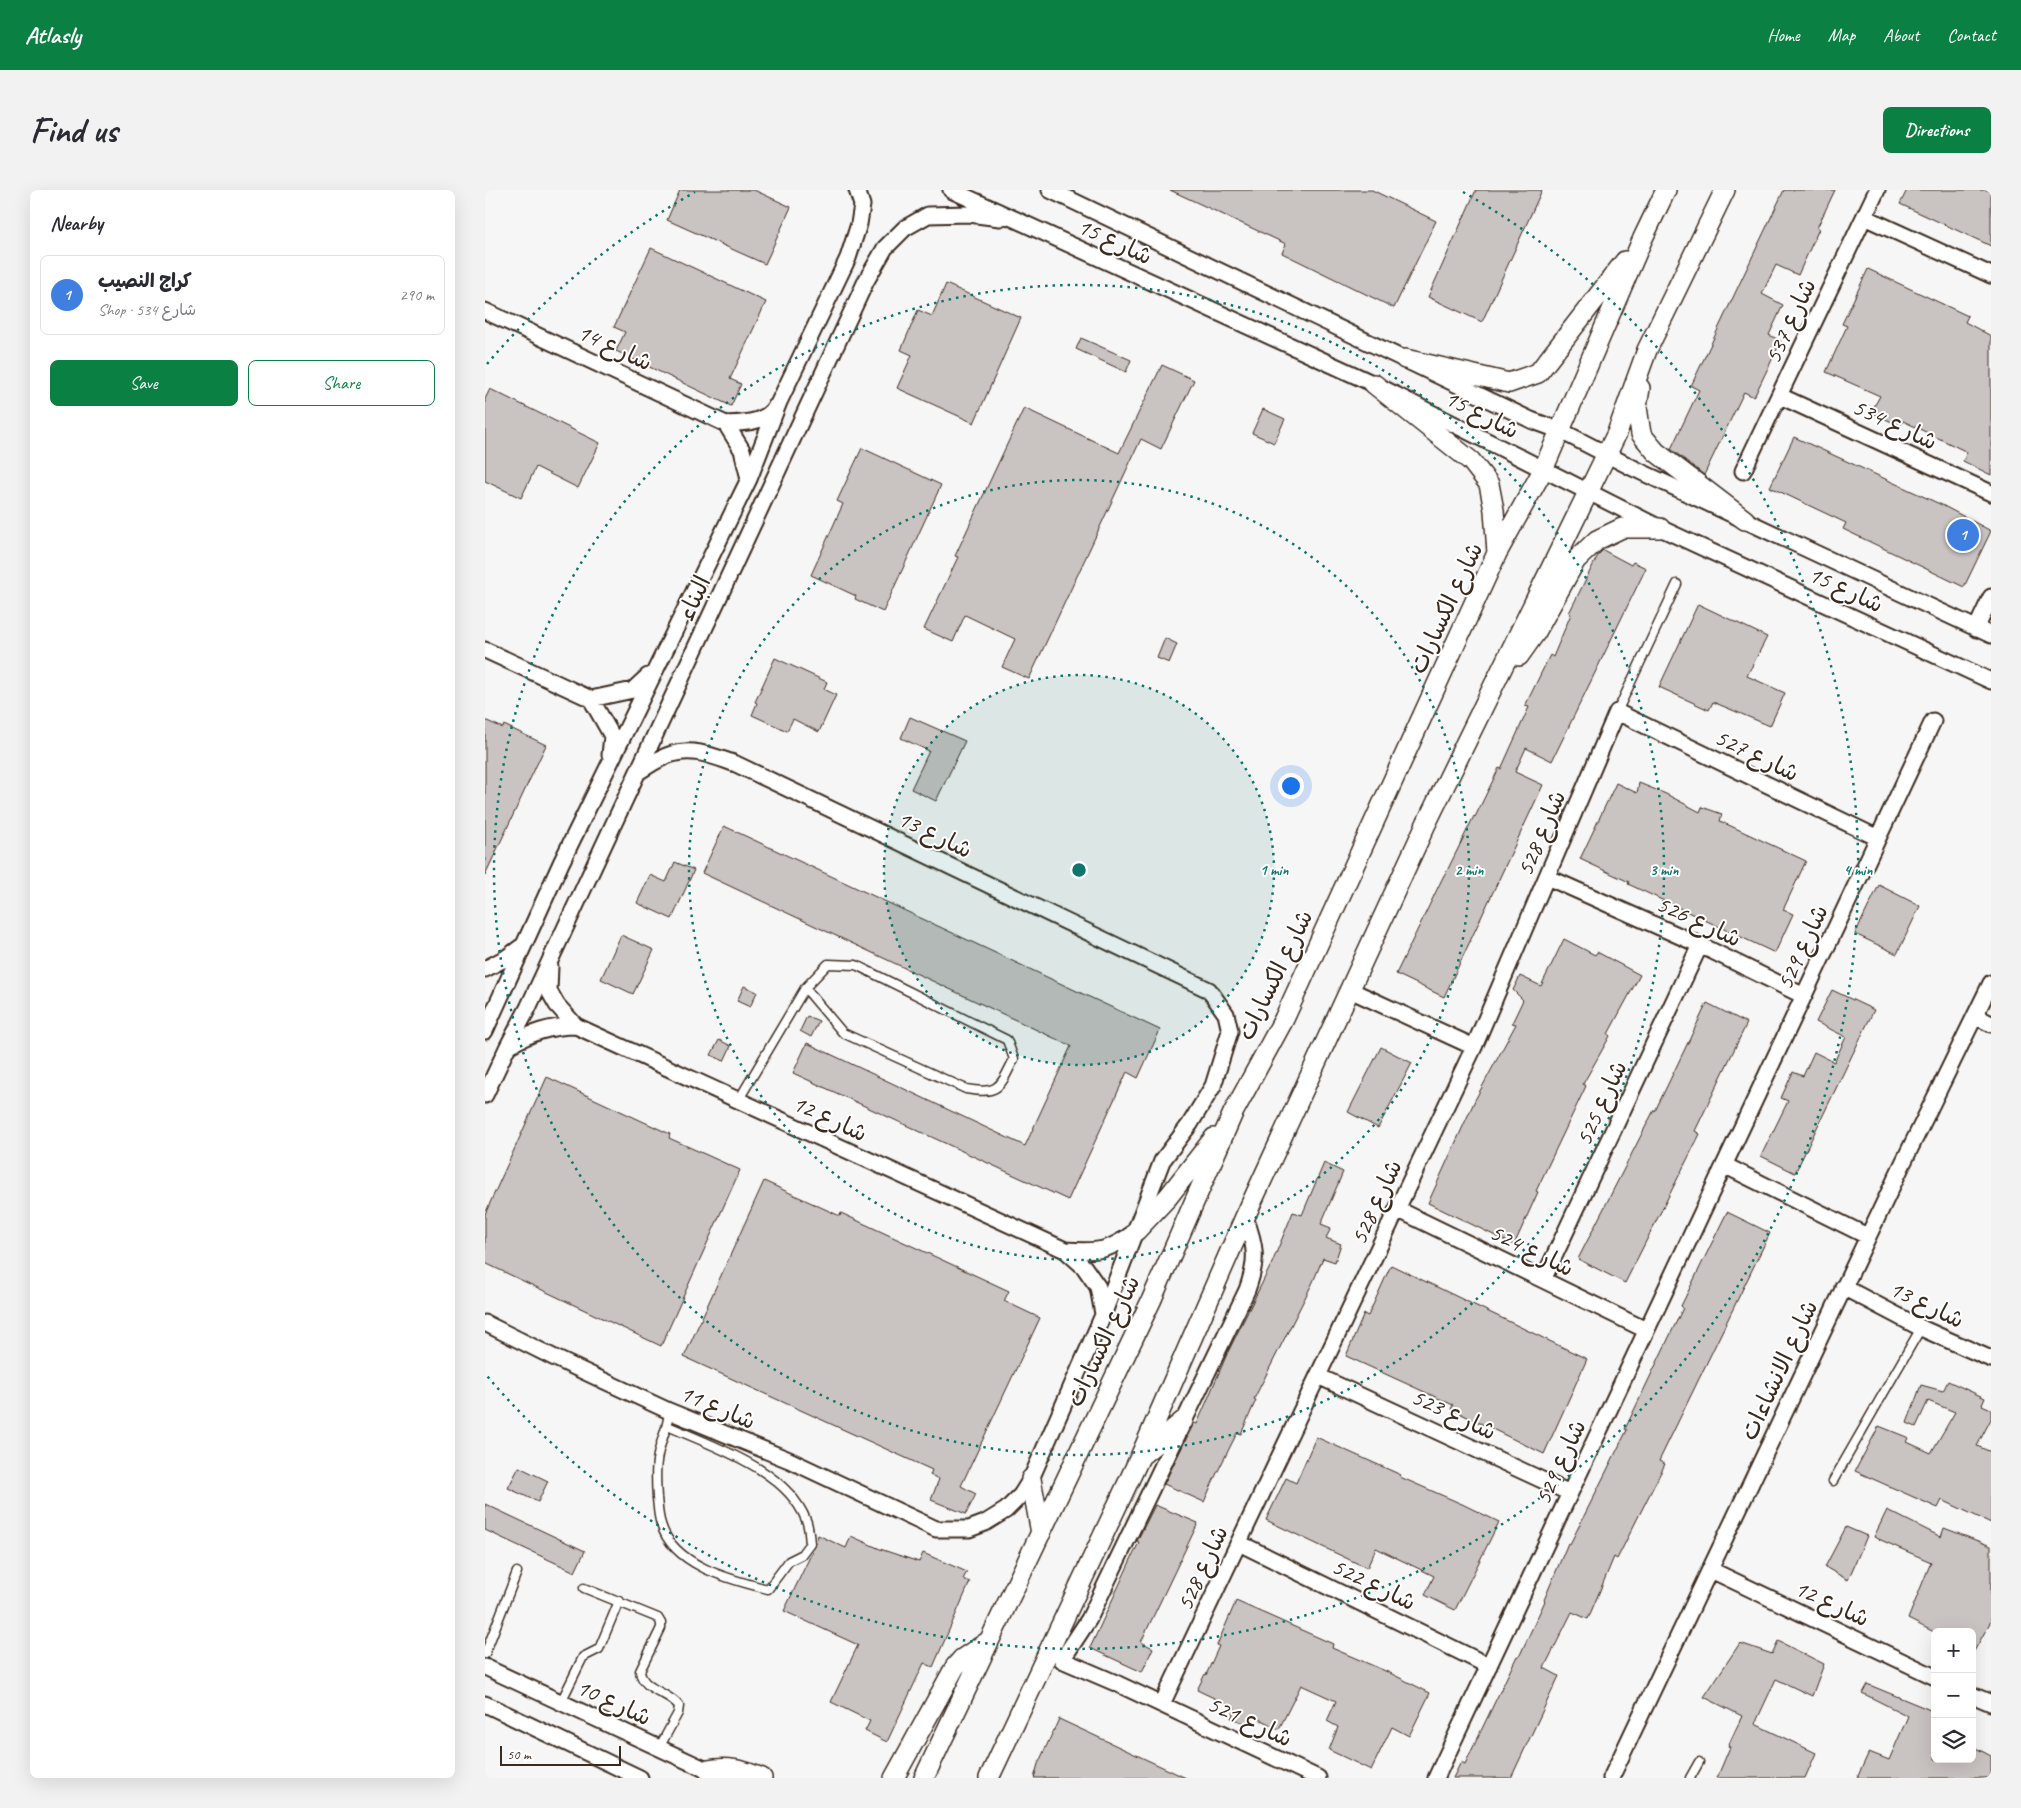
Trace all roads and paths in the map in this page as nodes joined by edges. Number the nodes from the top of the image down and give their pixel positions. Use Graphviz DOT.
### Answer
graph roads {
  1 [pos="857,190"];
  2 [pos="951,190"];
  3 [pos="1050,190"];
  4 [pos="1665,190"];
  5 [pos="1725,190"];
  6 [pos="1877,190"];
  7 [pos="1864,217"];
  8 [pos="1015,220"];
  9 [pos="1643,238"];
  10 [pos="1991,275"];
  11 [pos="485,311"];
  12 [pos="1647,350"];
  13 [pos="1405,359"];
  14 [pos="1374,384"];
  15 [pos="1780,396"];
  16 [pos="779,402"];
  17 [pos="726,424"];
  18 [pos="1561,431"];
  19 [pos="1606,455"];
  20 [pos="1543,470"];
  21 [pos="1743,470"];
  22 [pos="749,480"];
  23 [pos="1588,493"];
  24 [pos="1991,493"];
  25 [pos="1745,520"];
  26 [pos="1660,528"];
  27 [pos="1497,553"];
  28 [pos="1677,584"];
  29 [pos="1991,597"];
  30 [pos="1977,629"];
  31 [pos="1991,635"];
  32 [pos="485,650"];
  33 [pos="654,671"];
  34 [pos="1991,680"];
  35 [pos="1490,695"];
  36 [pos="591,699"];
  37 [pos="1617,712"];
  38 [pos="1933,721"];
  39 [pos="608,768"];
  40 [pos="637,772"];
  41 [pos="1878,838"];
  42 [pos="1547,877"];
  43 [pos="1700,945"];
  44 [pos="522,946"];
  45 [pos="550,959"];
  46 [pos="485,969"];
  47 [pos="1991,983"];
  48 [pos="805,988"];
  49 [pos="1209,990"];
  50 [pos="1350,990"];
  51 [pos="1804,996"];
  52 [pos="1975,1016"];
  53 [pos="1991,1024"];
  54 [pos="576,1026"];
  55 [pos="485,1030"];
  56 [pos="507,1046"];
  57 [pos="1474,1048"];
  58 [pos="485,1095"];
  59 [pos="738,1101"];
  60 [pos="1233,1113"];
  61 [pos="1724,1165"];
  62 [pos="1397,1209"];
  63 [pos="1245,1216"];
  64 [pos="1136,1231"];
  65 [pos="1867,1236"];
  66 [pos="1065,1250"];
  67 [pos="1543,1280"];
  68 [pos="1843,1287"];
  69 [pos="1103,1315"];
  70 [pos="485,1322"];
  71 [pos="1921,1328"];
  72 [pos="1646,1330"];
  73 [pos="1990,1357"];
  74 [pos="1318,1376"];
  75 [pos="669,1418"];
  76 [pos="1183,1421"];
  77 [pos="1140,1456"];
  78 [pos="1031,1479"];
  79 [pos="1833,1481"];
  80 [pos="1570,1493"];
  81 [pos="936,1529"];
  82 [pos="1041,1533"];
  83 [pos="1239,1543"];
  84 [pos="1711,1570"];
  85 [pos="517,1572"];
  86 [pos="584,1588"];
  87 [pos="619,1601"];
  88 [pos="989,1641"];
  89 [pos="485,1654"];
  90 [pos="485,1666"];
  91 [pos="1489,1666"];
  92 [pos="1931,1675"];
  93 [pos="1976,1696"];
  94 [pos="561,1702"];
  95 [pos="485,1704"];
  96 [pos="1162,1704"];
  97 [pos="1991,1704"];
  98 [pos="659,1748"];
  99 [pos="1699,1762"];
  100 [pos="716,1774"];
  101 [pos="640,1778"];
  102 [pos="762,1778"];
  103 [pos="894,1778"];
  104 [pos="924,1778"];
  105 [pos="989,1778"];
  106 [pos="1318,1778"];
  107 [pos="1436,1778"];
  108 [pos="1611,1778"];
  109 [pos="1690,1778"];
  1 -- 16 [label="street, البناء"];
  2 -- 8 [label="street, شارع 15"];
  3 -- 13 [label="street, شارع 15"];
  4 -- 9 [label="street, شارع الكسارات"];
  5 -- 12 [label="street"];
  6 -- 7 [label="street, شارع 537"];
  7 -- 10 [label="street"];
  7 -- 15 [label="street, شارع 537"];
  8 -- 14 [label="street, شارع 15"];
  8 -- 40 [label="street, البناء"];
  9 -- 13 [label="street"];
  9 -- 18 [label="street, شارع الكسارات"];
  11 -- 17 [label="street, شارع 14"];
  12 -- 19 [label="street"];
  12 -- 25 [label="street"];
  13 -- 18 [label="street, شارع 15"];
  14 -- 20 [label="street, شارع 15"];
  14 -- 27 [label="street"];
  15 -- 21 [label="street, شارع 537"];
  15 -- 24 [label="street, شارع 534"];
  16 -- 17 [label="street"];
  16 -- 22 [label="street, البناء"];
  17 -- 22 [label="street"];
  18 -- 19 [label="street, شارع 15"];
  18 -- 20 [label="street, شارع الكسارات"];
  19 -- 23 [label="street"];
  19 -- 25 [label="street, شارع 15"];
  20 -- 23 [label="street, شارع 15"];
  20 -- 27 [label="street, شارع الكسارات"];
  22 -- 33 [label="street, البناء"];
  23 -- 26 [label="street, شارع 15"];
  23 -- 35 [label="street"];
  25 -- 30 [label="street, شارع 15"];
  26 -- 34 [label="street, شارع 15"];
  26 -- 35 [label="street"];
  27 -- 60 [label="street, شارع الكسارات"];
  28 -- 37 [label="lane"];
  29 -- 30 [label="street"];
  30 -- 31 [label="street, شارع 15"];
  32 -- 36 [label="street"];
  33 -- 36 [label="street"];
  33 -- 39 [label="street, البناء"];
  35 -- 50 [label="street"];
  36 -- 39 [label="street"];
  37 -- 41 [label="street, شارع 527"];
  37 -- 42 [label="street, شارع 528"];
  38 -- 41 [label="street, شارع 529"];
  39 -- 44 [label="street, البناء"];
  40 -- 45 [label="street, البناء"];
  40 -- 49 [label="street, شارع 13"];
  41 -- 51 [label="street, شارع 529"];
  42 -- 43 [label="street, شارع 526"];
  42 -- 57 [label="street, شارع 528"];
  43 -- 51 [label="street, شارع 526"];
  43 -- 67 [label="street, شارع 525"];
  44 -- 46 [label="street"];
  44 -- 55 [label="street, البناء"];
  45 -- 54 [label="street, شارع 12"];
  45 -- 56 [label="street, البناء"];
  47 -- 52 [label="street, شارع الانشاءات"];
  48 -- 48 [label="lane"];
  48 -- 59 [label="lane"];
  49 -- 64 [label="street, شارع الكسارات"];
  50 -- 57 [label="street"];
  50 -- 63 [label="street"];
  51 -- 61 [label="street, شارع 529"];
  52 -- 53 [label="street"];
  52 -- 65 [label="street, شارع الانشاءات"];
  54 -- 56 [label="street, شارع 12"];
  54 -- 59 [label="street, شارع 12"];
  56 -- 58 [label="street, البناء"];
  57 -- 62 [label="street, شارع 528"];
  59 -- 66 [label="street, شارع 12"];
  60 -- 64 [label="street"];
  60 -- 82 [label="street, شارع الكسارات"];
  61 -- 65 [label="street"];
  61 -- 72 [label="street, شارع 529"];
  62 -- 67 [label="street, شارع 524"];
  62 -- 74 [label="street, شارع 528"];
  63 -- 76 [label="street"];
  63 -- 77 [label="street"];
  64 -- 66 [label="street, شارع 12"];
  64 -- 69 [label="street, شارع الكسارات"];
  65 -- 68 [label="street, شارع الانشاءات"];
  66 -- 69 [label="street, شارع 12"];
  67 -- 72 [label="street, شارع 524"];
  68 -- 71 [label="street, شارع 13"];
  68 -- 84 [label="street, شارع الانشاءات"];
  69 -- 78 [label="street, شارع الكسارات"];
  70 -- 75 [label="street, شارع 11"];
  71 -- 73 [label="street, شارع 13"];
  71 -- 79 [label="lane"];
  72 -- 80 [label="street, شارع 529"];
  74 -- 80 [label="street, شارع 523"];
  74 -- 83 [label="street, شارع 528"];
  75 -- 75 [label="lane"];
  75 -- 81 [label="street, شارع 11"];
  76 -- 77 [label="street"];
  76 -- 96 [label="street"];
  77 -- 105 [label="street"];
  78 -- 81 [label="street, شارع الكسارات"];
  78 -- 82 [label="street"];
  80 -- 91 [label="street, شارع 529"];
  82 -- 88 [label="street, شارع الكسارات"];
  83 -- 91 [label="street, شارع 522"];
  83 -- 96 [label="street, شارع 528"];
  84 -- 92 [label="street, شارع 12"];
  84 -- 108 [label="street, شارع الانشاءات"];
  85 -- 89 [label="lane"];
  86 -- 87 [label="lane"];
  87 -- 94 [label="lane"];
  87 -- 98 [label="lane"];
  88 -- 103 [label="street"];
  88 -- 104 [label="street, شارع الكسارات"];
  90 -- 94 [label="street, شارع 10"];
  91 -- 107 [label="street, شارع 529"];
  93 -- 97 [label="street"];
  94 -- 98 [label="street, شارع 10"];
  95 -- 101 [label="street"];
  96 -- 106 [label="street, شارع 521"];
  98 -- 100 [label="street, شارع 10"];
  99 -- 109 [label="lane"];
  100 -- 102 [label="street"];
}
